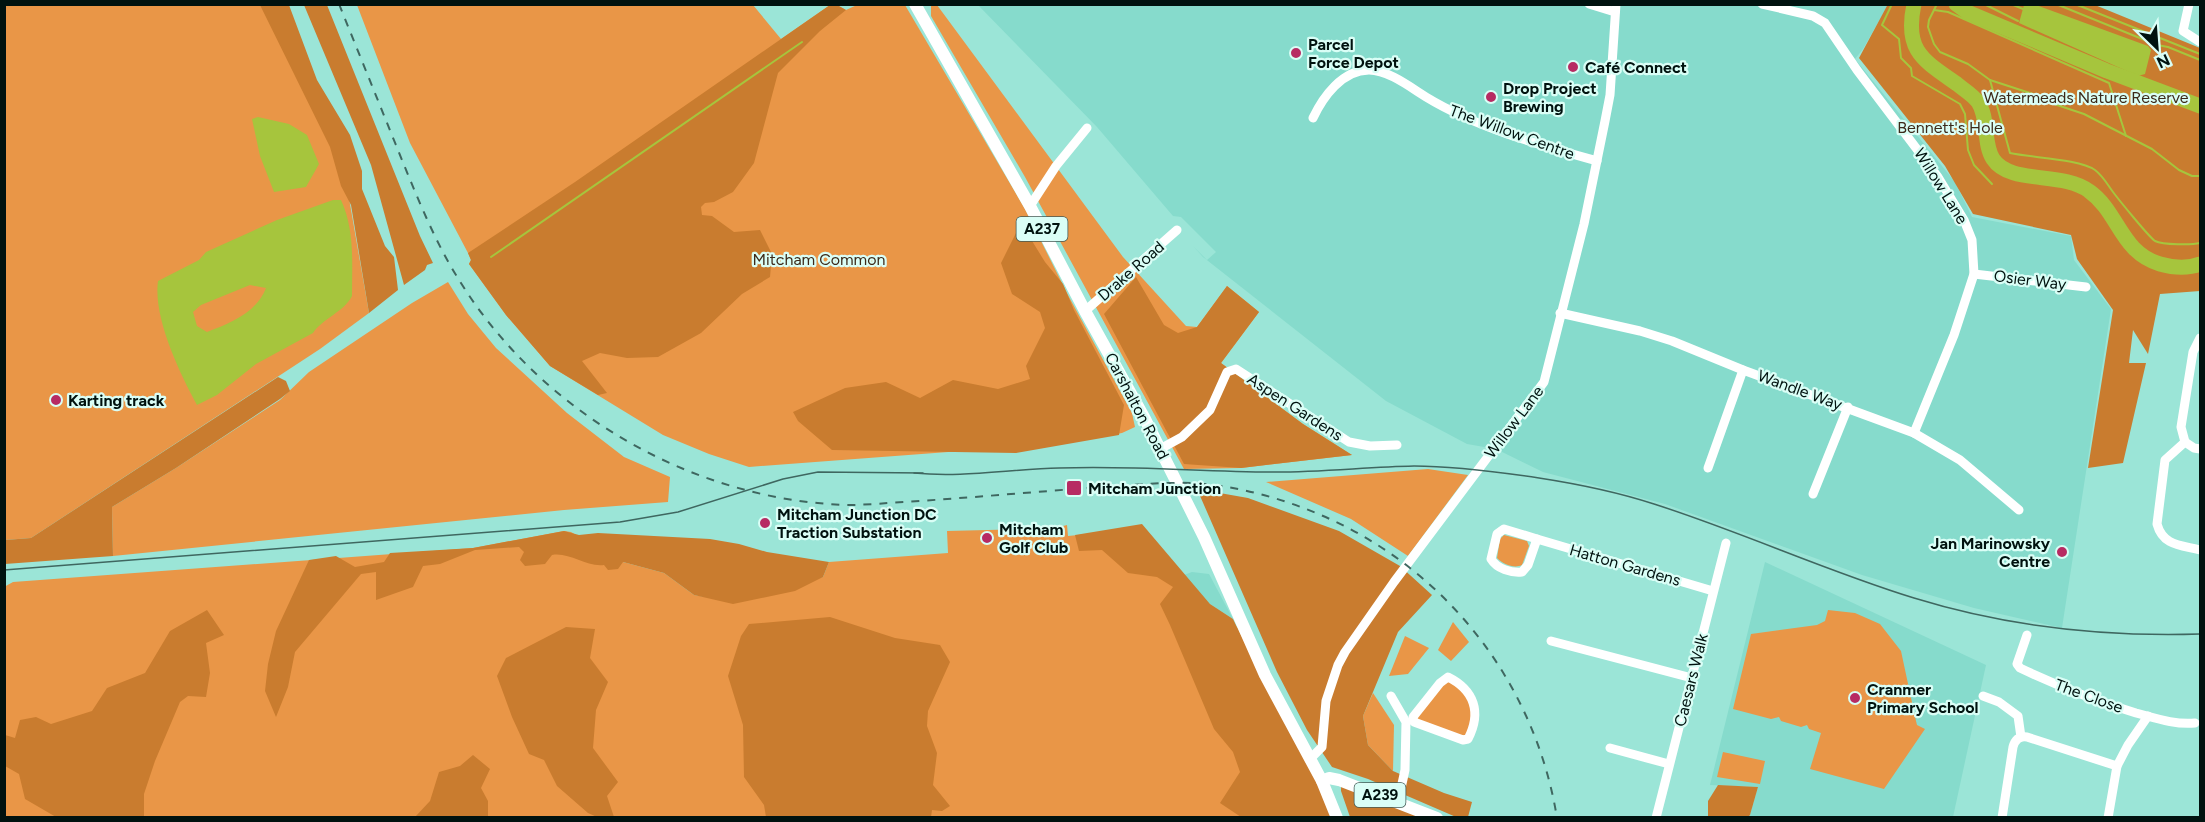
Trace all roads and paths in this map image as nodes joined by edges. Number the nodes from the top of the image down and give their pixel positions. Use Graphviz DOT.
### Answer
graph roads {
  1 [pos="1589,4"];
  2 [pos="1762,4"];
  3 [pos="2189,4"];
  4 [pos="919,7"];
  5 [pos="1615,8"];
  6 [pos="2200,42"];
  7 [pos="1312,118"];
  8 [pos="1087,128"];
  9 [pos="1597,161"];
  10 [pos="1029,206"];
  11 [pos="1178,230"];
  12 [pos="1974,274"];
  13 [pos="2086,287"];
  14 [pos="1085,311"];
  15 [pos="1560,313"];
  16 [pos="2200,338"];
  17 [pos="1743,370"];
  18 [pos="1848,407"];
  19 [pos="1914,433"];
  20 [pos="2185,442"];
  21 [pos="1397,446"];
  22 [pos="2200,448"];
  23 [pos="1162,452"];
  24 [pos="1708,468"];
  25 [pos="1813,494"];
  26 [pos="2019,510"];
  27 [pos="1537,539"];
  28 [pos="1726,543"];
  29 [pos="2200,550"];
  30 [pos="1713,591"];
  31 [pos="2027,636"];
  32 [pos="1551,641"];
  33 [pos="1692,678"];
  34 [pos="1391,696"];
  35 [pos="1983,696"];
  36 [pos="2148,716"];
  37 [pos="1410,721"];
  38 [pos="2195,723"];
  39 [pos="2020,737"];
  40 [pos="1610,748"];
  41 [pos="1311,758"];
  42 [pos="1669,764"];
  43 [pos="2117,766"];
  44 [pos="1322,781"];
  45 [pos="1398,802"];
  46 [pos="1337,818"];
  47 [pos="1437,818"];
  48 [pos="1656,818"];
  49 [pos="2002,818"];
  50 [pos="2108,818"];
  1 -- 5 [label="street"];
  2 -- 12 [label="street, Willow Lane"];
  3 -- 6 [label="street"];
  4 -- 10 [label="main road, Carshalton Road / A237"];
  5 -- 9 [label="street, Willow Lane"];
  7 -- 9 [label="street, The Willow Centre"];
  8 -- 10 [label="street"];
  9 -- 15 [label="street, Willow Lane"];
  10 -- 14 [label="main road, Carshalton Road / A237"];
  11 -- 14 [label="street, Drake Road"];
  12 -- 13 [label="street, Osier Way"];
  12 -- 19 [label="street, Willow Lane"];
  14 -- 23 [label="main road, Carshalton Road / A237"];
  15 -- 17 [label="street, Wandle Way"];
  15 -- 41 [label="street, Willow Lane"];
  16 -- 20 [label="street"];
  17 -- 18 [label="street, Wandle Way"];
  17 -- 24 [label="street"];
  18 -- 19 [label="street, Wandle Way"];
  18 -- 25 [label="street"];
  19 -- 26 [label="street, Wandle Way"];
  20 -- 22 [label="street"];
  20 -- 29 [label="street"];
  21 -- 23 [label="street, Aspen Gardens"];
  23 -- 41 [label="main road, Carshalton Road / A237"];
  27 -- 27 [label="street, Hatton Gardens"];
  27 -- 30 [label="street, Hatton Gardens"];
  28 -- 30 [label="street, Caesars Walk"];
  30 -- 33 [label="street, Caesars Walk"];
  31 -- 36 [label="street, The Close"];
  32 -- 33 [label="street"];
  33 -- 42 [label="street, Caesars Walk"];
  34 -- 37 [label="street"];
  35 -- 39 [label="street"];
  36 -- 38 [label="street, The Close"];
  36 -- 43 [label="street"];
  37 -- 37 [label="street"];
  37 -- 45 [label="street"];
  39 -- 43 [label="street"];
  39 -- 49 [label="street"];
  40 -- 42 [label="street"];
  41 -- 44 [label="main road, Carshalton Road / A237"];
  42 -- 48 [label="street, Caesars Walk"];
  43 -- 50 [label="street"];
  44 -- 45 [label="main road, A239"];
  44 -- 46 [label="main road, Carshalton Road / A237"];
  45 -- 47 [label="main road, A239"];
}
